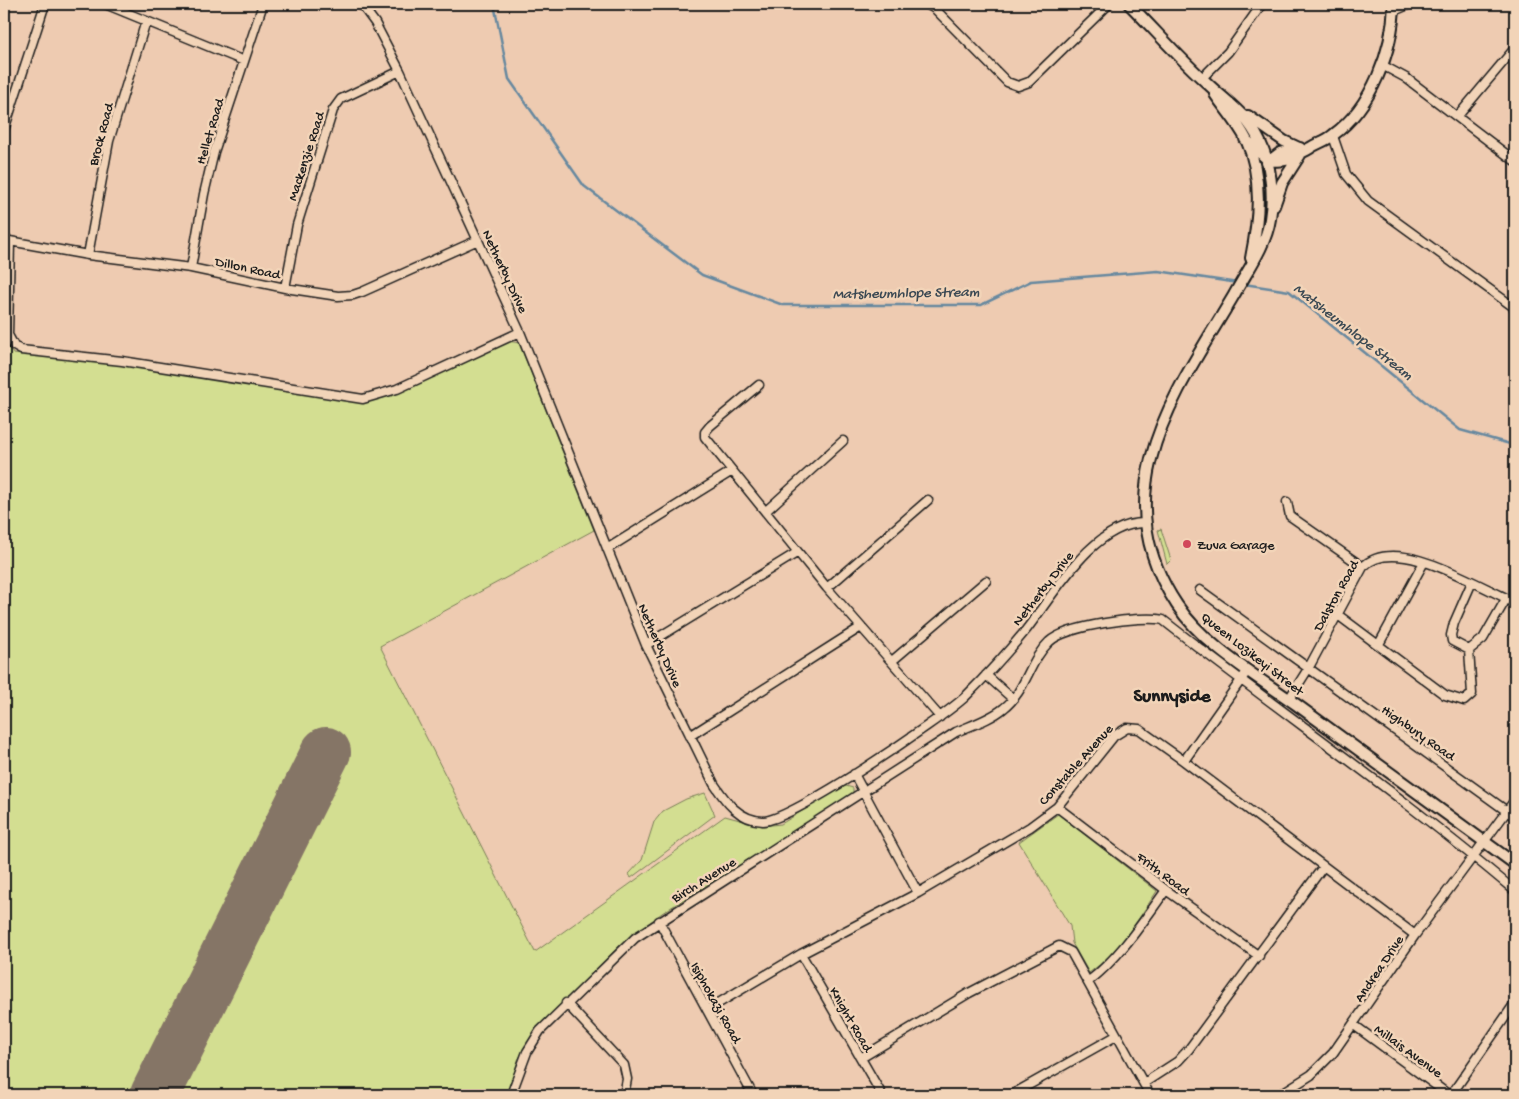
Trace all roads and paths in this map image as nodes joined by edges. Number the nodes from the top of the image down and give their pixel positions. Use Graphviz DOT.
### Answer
graph roads {
  1 [pos="45,4"];
  2 [pos="105,4"];
  3 [pos="263,4"];
  4 [pos="361,4"];
  5 [pos="926,4"];
  6 [pos="1109,4"];
  7 [pos="1129,4"];
  8 [pos="1262,4"];
  9 [pos="1410,4"];
  10 [pos="1394,7"];
  11 [pos="146,21"];
  12 [pos="1515,48"];
  13 [pos="244,61"];
  14 [pos="1382,65"];
  15 [pos="400,71"];
  16 [pos="1205,82"];
  17 [pos="1235,106"];
  18 [pos="1457,116"];
  19 [pos="4,130"];
  20 [pos="1332,136"];
  21 [pos="1246,139"];
  22 [pos="1303,150"];
  23 [pos="1268,160"];
  24 [pos="1515,161"];
  25 [pos="1258,187"];
  26 [pos="1270,219"];
  27 [pos="478,240"];
  28 [pos="7,241"];
  29 [pos="88,255"];
  30 [pos="191,268"];
  31 [pos="1248,270"];
  32 [pos="285,288"];
  33 [pos="1515,308"];
  34 [pos="520,332"];
  35 [pos="759,385"];
  36 [pos="843,441"];
  37 [pos="732,471"];
  38 [pos="928,500"];
  39 [pos="1287,502"];
  40 [pos="766,511"];
  41 [pos="1145,523"];
  42 [pos="607,549"];
  43 [pos="798,552"];
  44 [pos="1424,562"];
  45 [pos="1363,567"];
  46 [pos="986,581"];
  47 [pos="1472,582"];
  48 [pos="827,588"];
  49 [pos="1200,590"];
  50 [pos="1506,599"];
  51 [pos="1515,602"];
  52 [pos="1338,615"];
  53 [pos="861,627"];
  54 [pos="1379,644"];
  55 [pos="646,645"];
  56 [pos="1469,650"];
  57 [pos="892,661"];
  58 [pos="1308,669"];
  59 [pos="1248,670"];
  60 [pos="986,675"];
  61 [pos="1240,680"];
  62 [pos="1013,699"];
  63 [pos="1288,699"];
  64 [pos="940,717"];
  65 [pos="690,736"];
  66 [pos="1184,761"];
  67 [pos="854,774"];
  68 [pos="863,792"];
  69 [pos="1515,800"];
  70 [pos="1057,807"];
  71 [pos="1507,810"];
  72 [pos="1515,817"];
  73 [pos="1484,841"];
  74 [pos="1474,856"];
  75 [pos="1515,864"];
  76 [pos="1323,867"];
  77 [pos="1166,890"];
  78 [pos="1515,891"];
  79 [pos="918,893"];
  80 [pos="659,922"];
  81 [pos="1416,935"];
  82 [pos="801,954"];
  83 [pos="1259,956"];
  84 [pos="1089,981"];
  85 [pos="1515,1003"];
  86 [pos="566,1004"];
  87 [pos="707,1010"];
  88 [pos="1508,1013"];
  89 [pos="1515,1019"];
  90 [pos="1354,1025"];
  91 [pos="1116,1036"];
  92 [pos="860,1058"];
  93 [pos="1144,1083"];
  94 [pos="511,1095"];
  95 [pos="624,1095"];
  96 [pos="753,1095"];
  97 [pos="882,1095"];
  98 [pos="1011,1095"];
  99 [pos="1150,1095"];
  100 [pos="1279,1095"];
  101 [pos="1450,1095"];
  1 -- 19 [label="street"];
  2 -- 11 [label="street"];
  3 -- 13 [label="street, Hellet Road"];
  4 -- 15 [label="street, Netherby Drive"];
  5 -- 6 [label="street"];
  7 -- 16 [label="main road, Queen Lozikeyi Street"];
  8 -- 16 [label="street"];
  9 -- 10 [label="street"];
  10 -- 14 [label="main road"];
  11 -- 13 [label="street"];
  11 -- 29 [label="street, Brock Road"];
  12 -- 18 [label="street"];
  13 -- 30 [label="street, Hellet Road"];
  14 -- 18 [label="street"];
  14 -- 20 [label="main road"];
  15 -- 27 [label="street, Netherby Drive"];
  15 -- 32 [label="street, Mackenzie Road"];
  16 -- 17 [label="main road, Queen Lozikeyi Street"];
  16 -- 21 [label="main road, Queen Lozikeyi Street"];
  17 -- 22 [label="main road"];
  17 -- 23 [label="main road, Queen Lozikeyi Street"];
  18 -- 24 [label="street"];
  20 -- 22 [label="main road"];
  20 -- 33 [label="street"];
  21 -- 23 [label="main road"];
  21 -- 25 [label="main road, Queen Lozikeyi Street"];
  22 -- 23 [label="main road"];
  22 -- 26 [label="main road"];
  23 -- 25 [label="main road"];
  23 -- 26 [label="main road, Queen Lozikeyi Street"];
  25 -- 31 [label="main road, Queen Lozikeyi Street"];
  26 -- 31 [label="main road, Queen Lozikeyi Street"];
  27 -- 32 [label="street, Dillon Road"];
  27 -- 34 [label="street, Netherby Drive"];
  28 -- 29 [label="street, Dillon Road"];
  28 -- 34 [label="street"];
  29 -- 30 [label="street, Dillon Road"];
  30 -- 32 [label="street, Dillon Road"];
  31 -- 41 [label="main road, Queen Lozikeyi Street"];
  34 -- 42 [label="street, Netherby Drive"];
  35 -- 37 [label="street"];
  36 -- 40 [label="street"];
  37 -- 40 [label="street"];
  37 -- 42 [label="street"];
  38 -- 48 [label="street"];
  39 -- 45 [label="street"];
  40 -- 43 [label="street"];
  41 -- 59 [label="main road, Queen Lozikeyi Street"];
  41 -- 60 [label="street, Netherby Drive"];
  42 -- 55 [label="street, Netherby Drive"];
  43 -- 48 [label="street"];
  43 -- 55 [label="street"];
  44 -- 45 [label="street, Dalston Road"];
  44 -- 47 [label="street, Dalston Road"];
  44 -- 54 [label="street"];
  45 -- 52 [label="street, Dalston Road"];
  46 -- 57 [label="street"];
  47 -- 50 [label="street, Dalston Road"];
  47 -- 56 [label="street"];
  48 -- 53 [label="street"];
  49 -- 58 [label="street, Highbury Road"];
  50 -- 51 [label="street, Dalston Road"];
  50 -- 56 [label="street"];
  52 -- 54 [label="street"];
  52 -- 58 [label="street, Dalston Road"];
  53 -- 57 [label="street"];
  53 -- 65 [label="street"];
  54 -- 56 [label="street"];
  55 -- 65 [label="street, Netherby Drive"];
  57 -- 64 [label="street"];
  58 -- 63 [label="street, Dalston Road"];
  58 -- 71 [label="street, Highbury Road"];
  59 -- 61 [label="street"];
  59 -- 63 [label="main road, Queen Lozikeyi Street"];
  60 -- 62 [label="street"];
  60 -- 64 [label="street, Netherby Drive"];
  61 -- 62 [label="street, Birch Avenue"];
  61 -- 66 [label="street"];
  61 -- 74 [label="street, Birch Avenue"];
  62 -- 68 [label="street, Birch Avenue"];
  63 -- 73 [label="main road, Queen Lozikeyi Street"];
  64 -- 67 [label="street, Netherby Drive"];
  65 -- 67 [label="street, Netherby Drive"];
  66 -- 70 [label="street, Constable Avenue"];
  66 -- 76 [label="street, Constable Avenue"];
  67 -- 68 [label="street"];
  68 -- 79 [label="street"];
  68 -- 80 [label="street, Birch Avenue"];
  69 -- 71 [label="street, Andrea Drive"];
  70 -- 77 [label="street, Frith Road"];
  70 -- 79 [label="street, Constable Avenue"];
  71 -- 72 [label="street, Highbury Road"];
  71 -- 73 [label="street, Andrea Drive"];
  73 -- 74 [label="street, Andrea Drive"];
  73 -- 75 [label="main road, Queen Lozikeyi Street"];
  74 -- 78 [label="street, Birch Avenue"];
  74 -- 81 [label="street, Andrea Drive"];
  76 -- 81 [label="street, Constable Avenue"];
  76 -- 83 [label="street"];
  77 -- 83 [label="street, Frith Road"];
  77 -- 84 [label="street"];
  79 -- 82 [label="street, Constable Avenue"];
  80 -- 86 [label="street, Birch Avenue"];
  80 -- 87 [label="street, Isiphokazi Road"];
  81 -- 90 [label="street, Andrea Drive"];
  82 -- 87 [label="street, Constable Avenue"];
  82 -- 92 [label="street, Knight Road"];
  83 -- 93 [label="street"];
  84 -- 91 [label="street"];
  84 -- 92 [label="street"];
  85 -- 88 [label="street"];
  86 -- 94 [label="street, Birch Avenue"];
  86 -- 95 [label="street"];
  87 -- 96 [label="street, Isiphokazi Road"];
  88 -- 89 [label="street"];
  88 -- 101 [label="street"];
  90 -- 100 [label="street, Andrea Drive"];
  90 -- 101 [label="street, Millais Avenue"];
  91 -- 93 [label="street"];
  91 -- 98 [label="street"];
  92 -- 97 [label="street, Knight Road"];
  93 -- 99 [label="street"];
}
